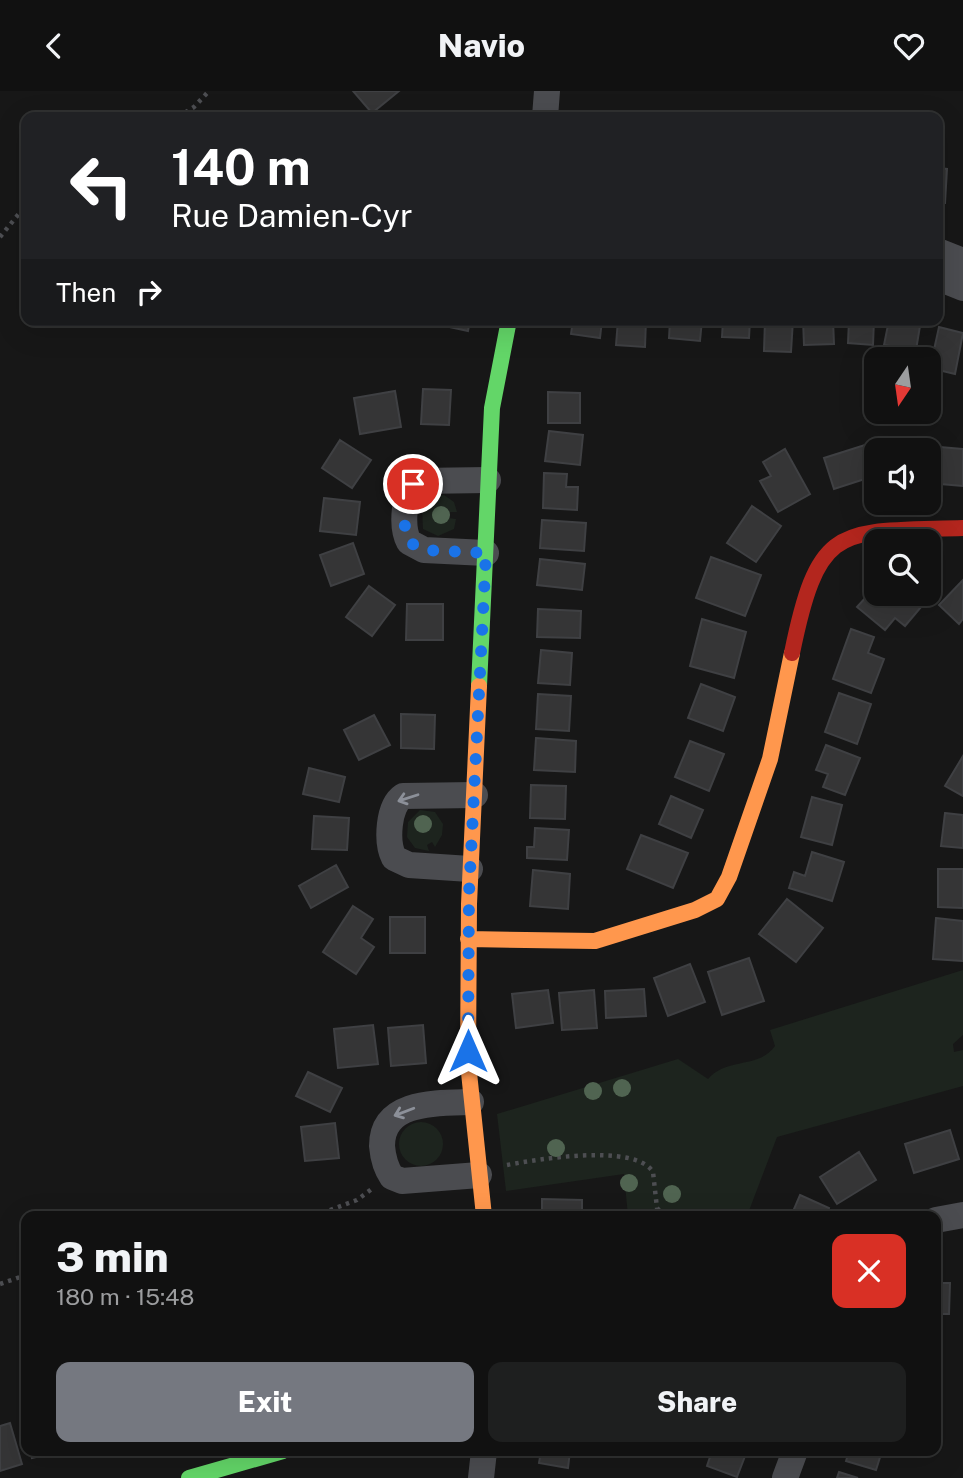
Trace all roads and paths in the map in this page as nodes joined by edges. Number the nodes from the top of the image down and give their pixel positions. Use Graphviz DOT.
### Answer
graph roads {
  1 [pos="209,91"];
  2 [pos="547,91"];
  3 [pos="186,112"];
  4 [pos="545,112"];
  5 [pos="21,211"];
  6 [pos="0,237"];
  7 [pos="943,253"];
  8 [pos="963,261"];
  9 [pos="943,280"];
  10 [pos="963,288"];
  11 [pos="508,326"];
  12 [pos="488,480"];
  13 [pos="963,528"];
  14 [pos="486,553"];
  15 [pos="475,795"];
  16 [pos="470,869"];
  17 [pos="468,939"];
  18 [pos="471,1102"];
  19 [pos="489,1171"];
  20 [pos="388,1172"];
  21 [pos="327,1211"];
  22 [pos="485,1211"];
  23 [pos="660,1211"];
  24 [pos="963,1215"];
  25 [pos="941,1219"];
  26 [pos="21,1277"];
  27 [pos="0,1284"];
  28 [pos="266,1456"];
  29 [pos="483,1456"];
  30 [pos="793,1456"];
  31 [pos="189,1478"];
  32 [pos="481,1478"];
  33 [pos="785,1478"];
  1 -- 3 [label="path"];
  2 -- 4 [label="street"];
  5 -- 6 [label="path"];
  7 -- 8 [label="street"];
  9 -- 10 [label="street"];
  11 -- 12 [label="street"];
  12 -- 14 [label="street"];
  12 -- 14 [label="street"];
  13 -- 17 [label="street"];
  14 -- 15 [label="street"];
  15 -- 16 [label="street"];
  15 -- 16 [label="street, one-way"];
  16 -- 17 [label="street"];
  17 -- 18 [label="street"];
  18 -- 19 [label="street"];
  18 -- 20 [label="street, one-way"];
  19 -- 20 [label="street"];
  19 -- 22 [label="street"];
  19 -- 23 [label="path"];
  20 -- 21 [label="path"];
  24 -- 25 [label="street"];
  26 -- 27 [label="path"];
  28 -- 31 [label="street"];
  29 -- 32 [label="street"];
  30 -- 33 [label="street"];
}
